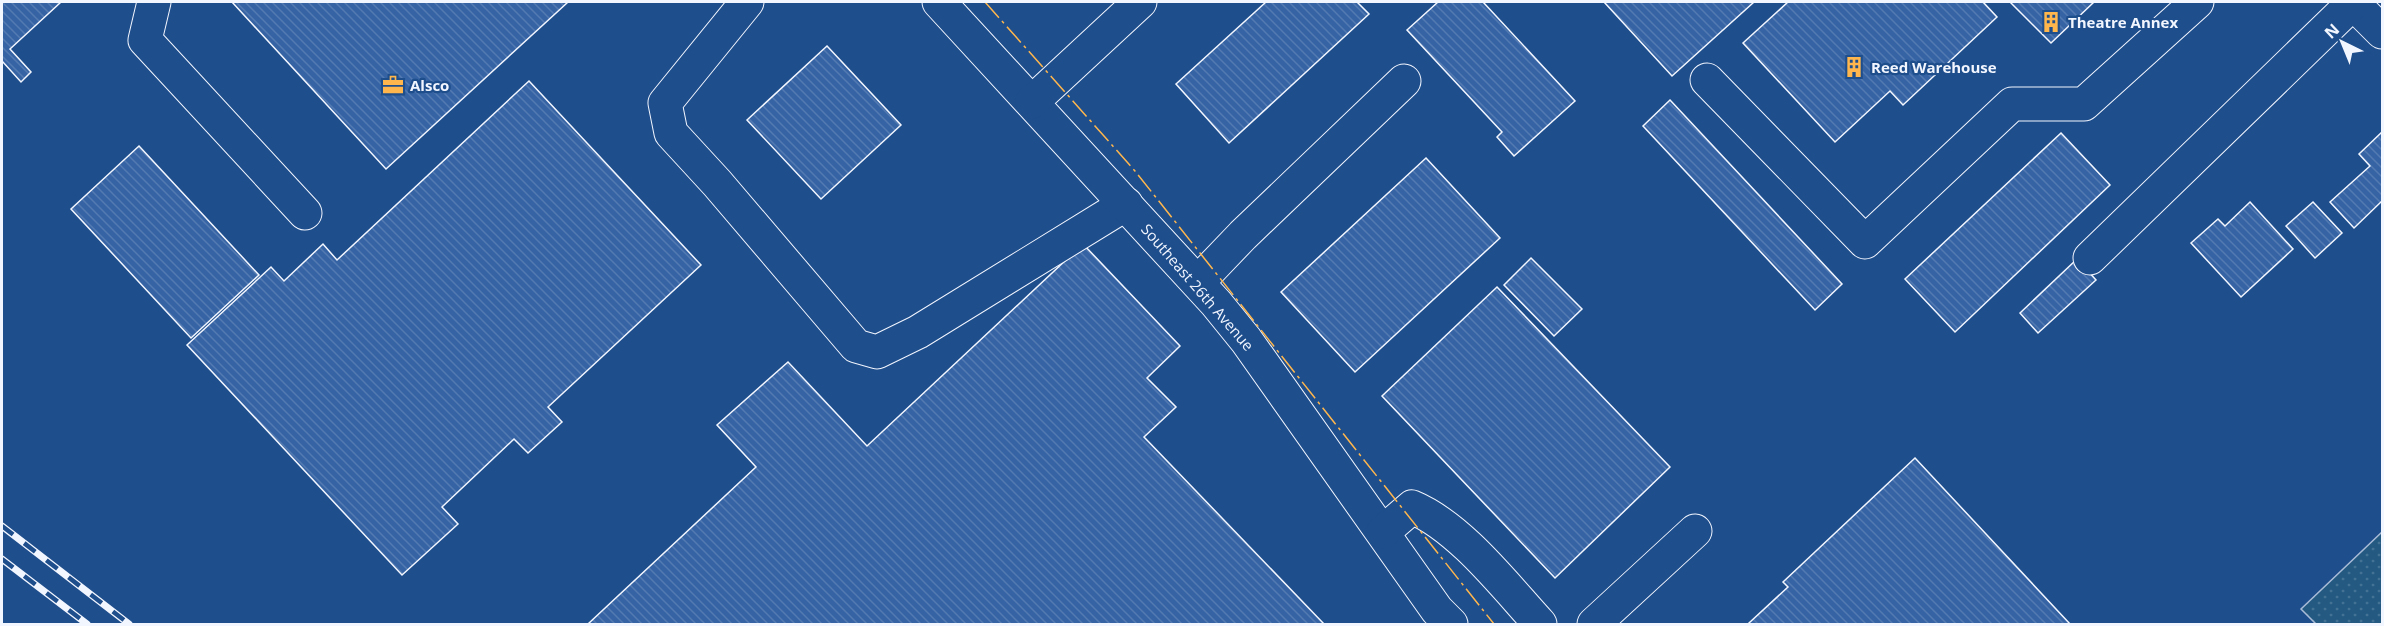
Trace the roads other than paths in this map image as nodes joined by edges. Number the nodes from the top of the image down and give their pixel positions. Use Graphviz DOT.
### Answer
graph roads {
  1 [pos="154,2"];
  2 [pos="747,2"];
  3 [pos="939,2"];
  4 [pos="1140,2"];
  5 [pos="2198,2"];
  6 [pos="2353,2"];
  7 [pos="2382,32"];
  8 [pos="1707,80"];
  9 [pos="1404,81"];
  10 [pos="1032,102"];
  11 [pos="1126,204"];
  12 [pos="305,213"];
  13 [pos="2090,258"];
  14 [pos="1197,282"];
  15 [pos="1695,531"];
  16 [pos="1383,532"];
  17 [pos="1451,624"];
  18 [pos="1540,624"];
  19 [pos="1594,624"];
  1 -- 12 [label="street"];
  2 -- 11 [label="street"];
  3 -- 10 [label="street, Southeast 26th Avenue"];
  4 -- 10 [label="street"];
  5 -- 8 [label="street"];
  6 -- 7 [label="street"];
  6 -- 13 [label="street"];
  9 -- 14 [label="street"];
  10 -- 11 [label="street, Southeast 26th Avenue"];
  11 -- 14 [label="street, Southeast 26th Avenue"];
  14 -- 16 [label="street, Southeast 26th Avenue"];
  15 -- 19 [label="street"];
  16 -- 17 [label="street, Southeast 26th Avenue"];
  16 -- 18 [label="street"];
}
